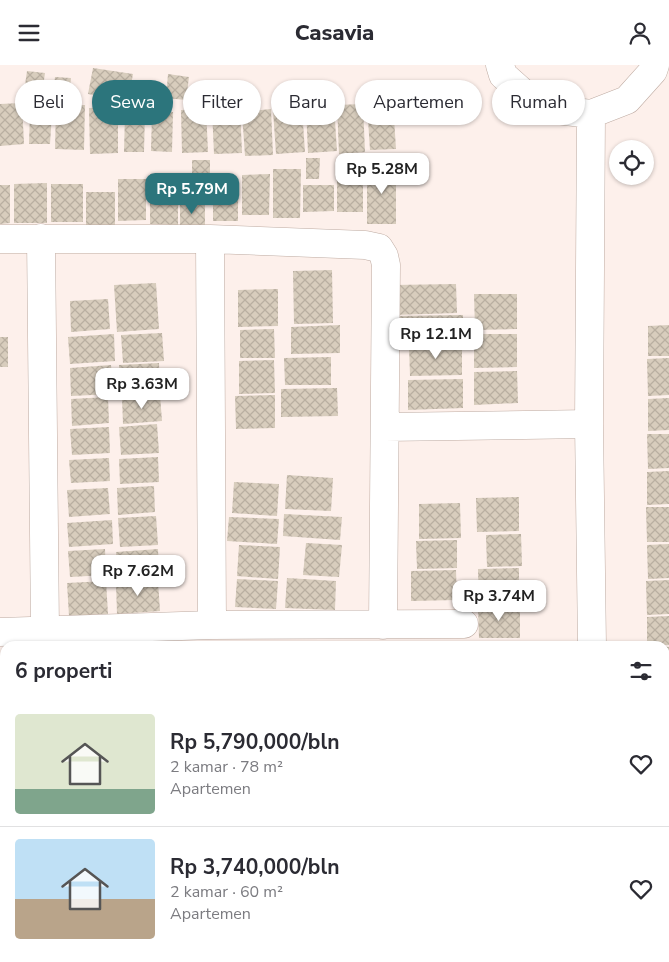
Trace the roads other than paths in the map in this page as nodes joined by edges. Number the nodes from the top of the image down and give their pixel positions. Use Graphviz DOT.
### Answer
graph roads {
  1 [pos="500,65"];
  2 [pos="655,65"];
  3 [pos="591,114"];
  4 [pos="41,238"];
  5 [pos="0,239"];
  6 [pos="210,239"];
  7 [pos="589,424"];
  8 [pos="385,427"];
  9 [pos="464,624"];
  10 [pos="212,625"];
  11 [pos="383,625"];
  12 [pos="45,631"];
  13 [pos="0,632"];
  14 [pos="592,641"];
  1 -- 3 [label="street"];
  2 -- 3 [label="street"];
  3 -- 7 [label="street"];
  4 -- 5 [label="street"];
  4 -- 6 [label="street"];
  4 -- 12 [label="street"];
  6 -- 8 [label="street"];
  6 -- 10 [label="street"];
  7 -- 8 [label="street"];
  7 -- 14 [label="street"];
  8 -- 11 [label="street"];
  9 -- 11 [label="street"];
  10 -- 11 [label="street"];
  10 -- 12 [label="street"];
  12 -- 13 [label="street"];
}
